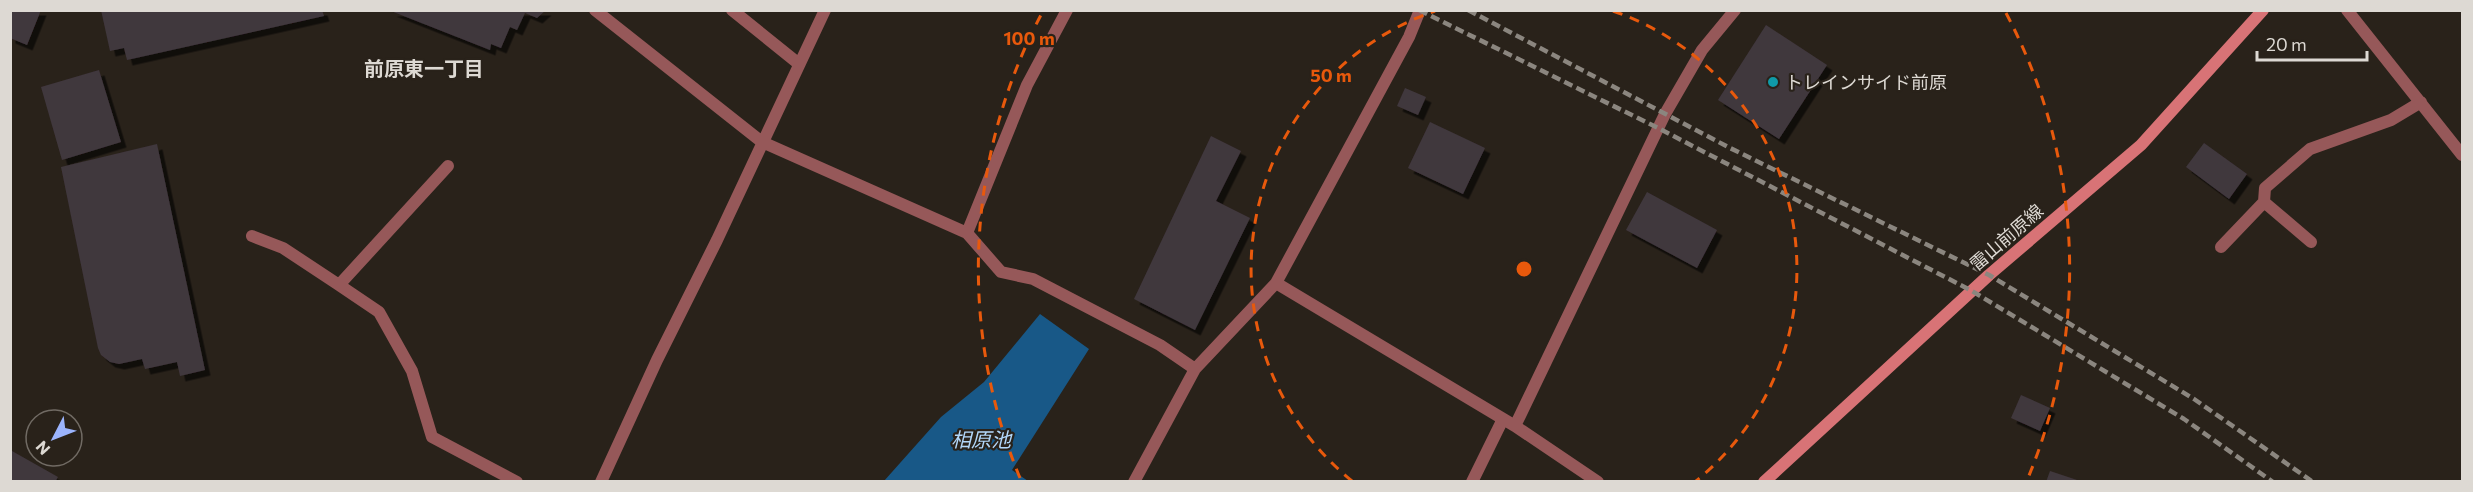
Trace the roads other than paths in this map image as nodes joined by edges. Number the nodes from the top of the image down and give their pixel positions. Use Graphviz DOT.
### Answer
graph roads {
  1 [pos="595,10"];
  2 [pos="732,10"];
  3 [pos="825,10"];
  4 [pos="1067,10"];
  5 [pos="1420,10"];
  6 [pos="1736,10"];
  7 [pos="2263,10"];
  8 [pos="2347,10"];
  9 [pos="799,64"];
  10 [pos="2421,102"];
  11 [pos="762,142"];
  12 [pos="2463,155"];
  13 [pos="448,166"];
  14 [pos="2264,202"];
  15 [pos="967,233"];
  16 [pos="252,236"];
  17 [pos="2311,242"];
  18 [pos="2222,247"];
  19 [pos="1276,283"];
  20 [pos="339,285"];
  21 [pos="1195,369"];
  22 [pos="1503,419"];
  23 [pos="1515,426"];
  24 [pos="517,482"];
  25 [pos="601,482"];
  26 [pos="1134,482"];
  27 [pos="1472,482"];
  28 [pos="1598,482"];
  29 [pos="1764,482"];
  1 -- 11 [label="street"];
  2 -- 9 [label="street"];
  3 -- 9 [label="street"];
  4 -- 15 [label="street"];
  5 -- 19 [label="street"];
  6 -- 23 [label="street"];
  7 -- 29 [label="main road, 雷山前原線"];
  8 -- 10 [label="street"];
  9 -- 11 [label="street"];
  10 -- 12 [label="street"];
  10 -- 14 [label="street"];
  11 -- 15 [label="street"];
  11 -- 25 [label="street"];
  13 -- 20 [label="street"];
  14 -- 17 [label="street"];
  14 -- 18 [label="street"];
  15 -- 21 [label="street"];
  16 -- 20 [label="street"];
  19 -- 21 [label="street"];
  19 -- 22 [label="street"];
  20 -- 24 [label="street"];
  21 -- 26 [label="street"];
  22 -- 23 [label="street"];
  22 -- 27 [label="street"];
  23 -- 28 [label="street"];
}
